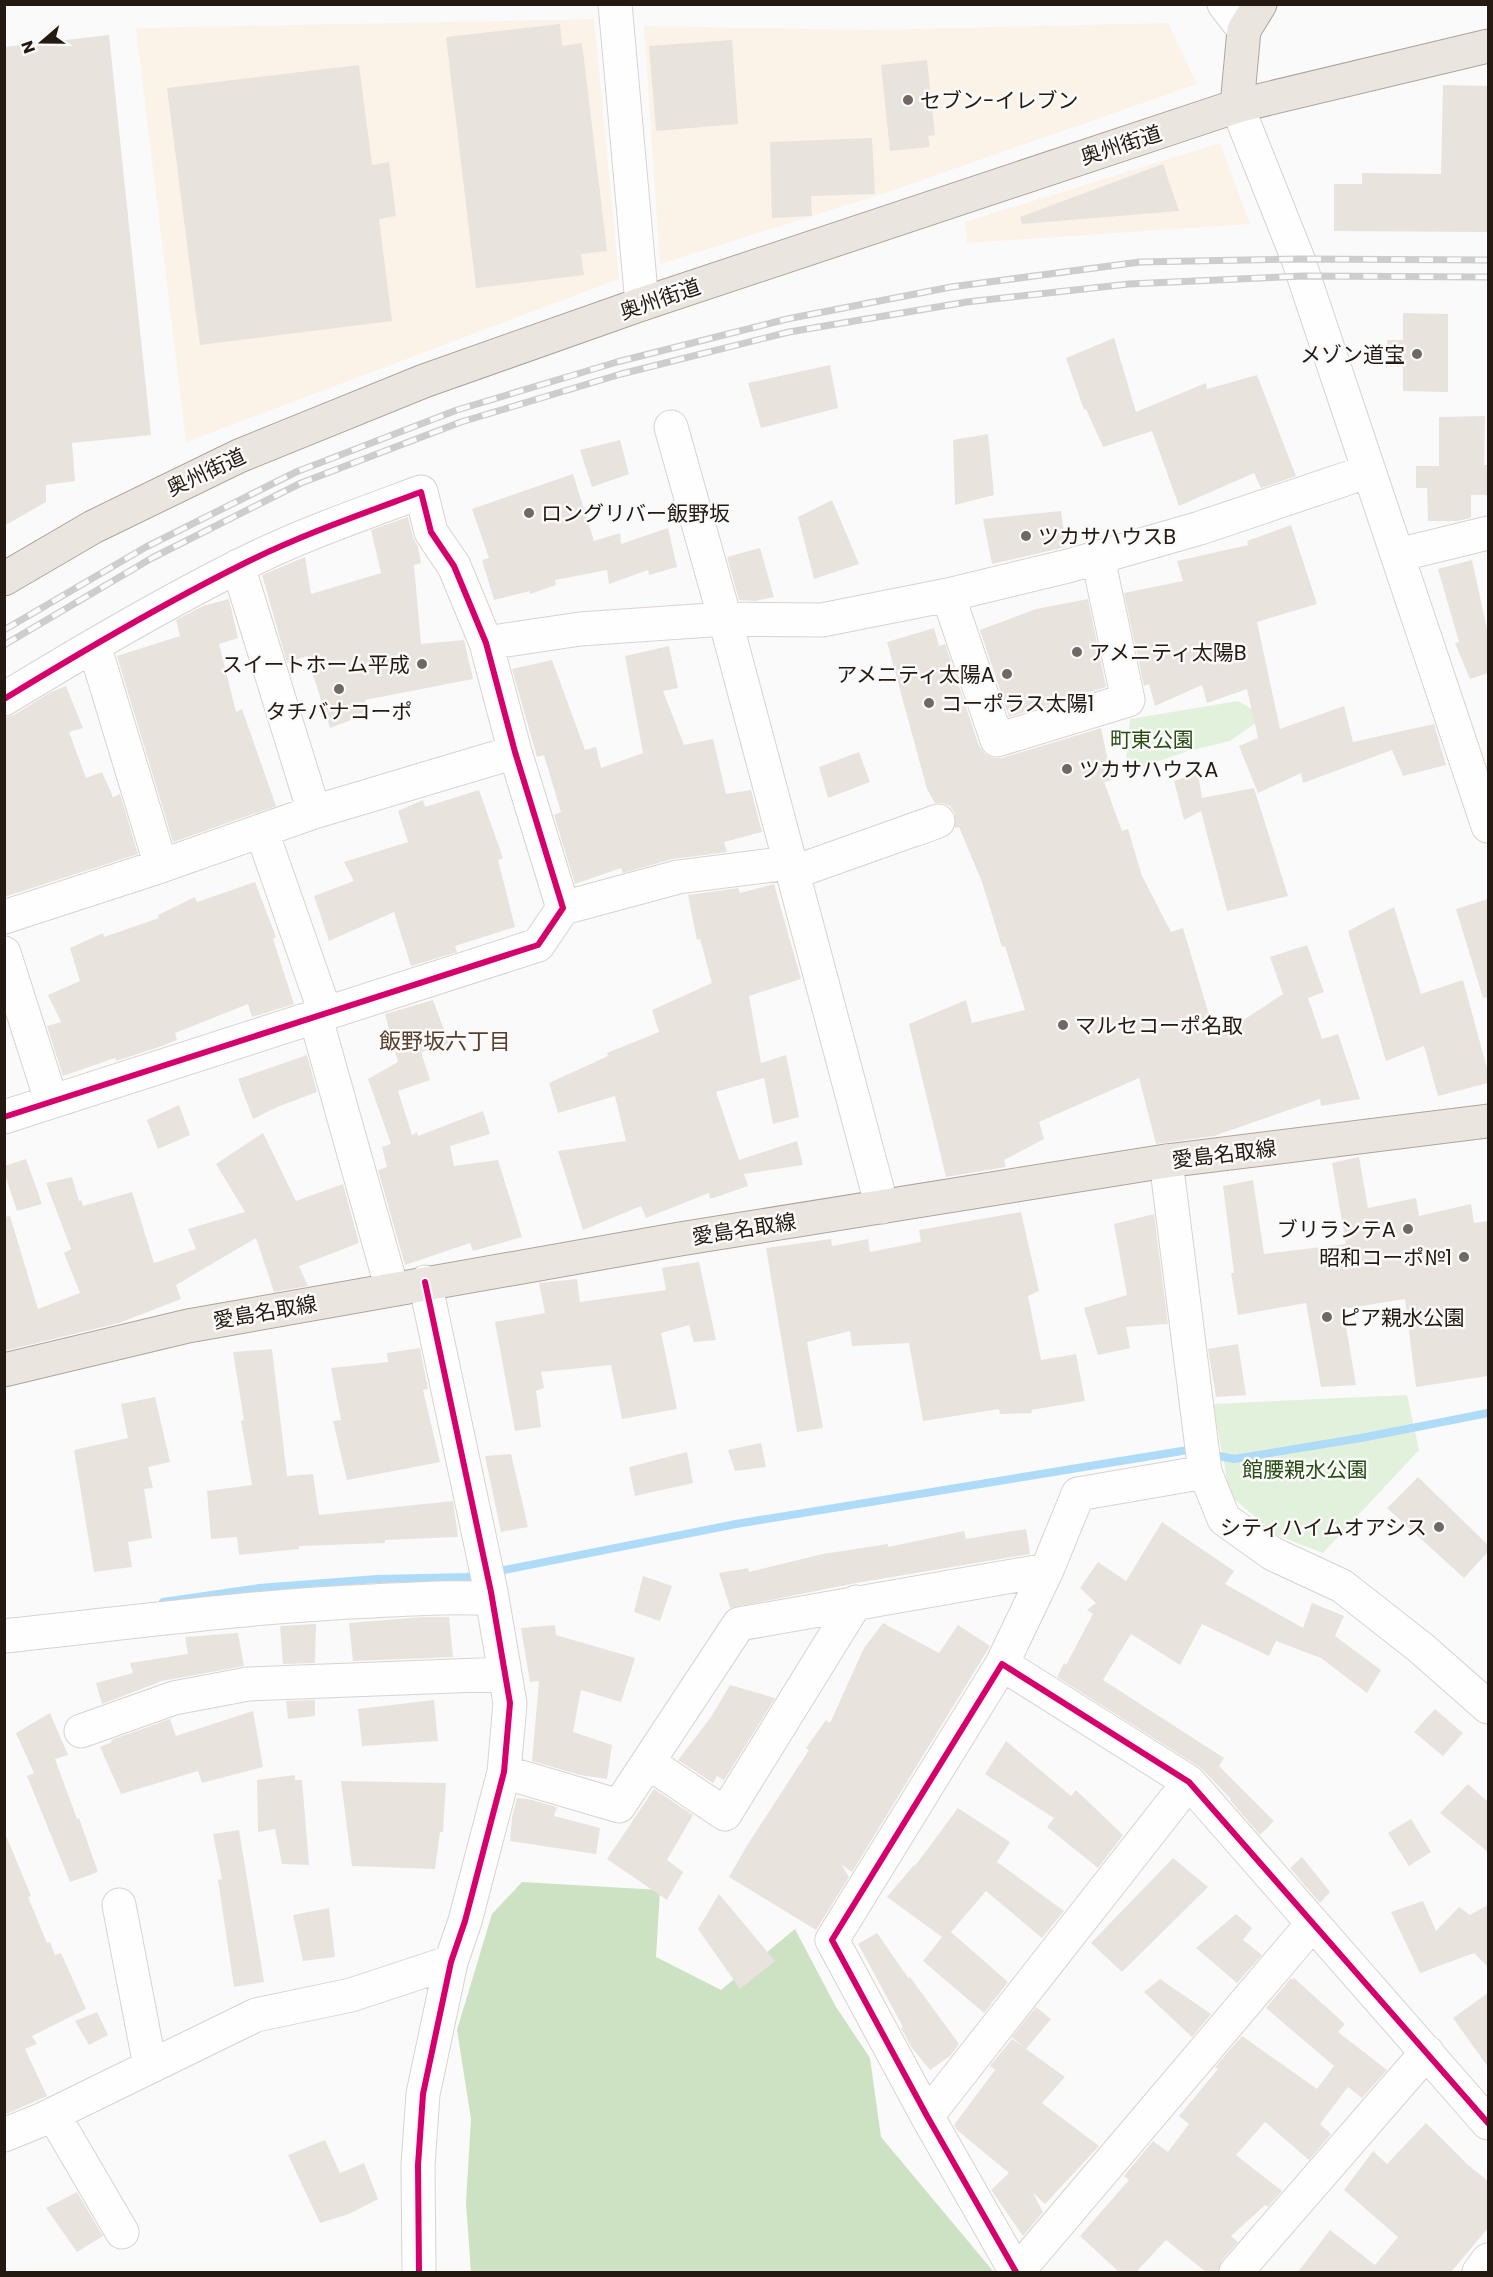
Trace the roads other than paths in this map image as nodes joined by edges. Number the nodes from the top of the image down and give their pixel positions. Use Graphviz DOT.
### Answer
graph roads {
  1 [pos="615,4"];
  2 [pos="1224,4"];
  3 [pos="1252,17"];
  4 [pos="1488,46"];
  5 [pos="1237,106"];
  6 [pos="642,304"];
  7 [pos="671,427"];
  8 [pos="1369,471"];
  9 [pos="1488,533"];
  10 [pos="1398,555"];
  11 [pos="1098,558"];
  12 [pos="238,566"];
  13 [pos="4,579"];
  14 [pos="948,595"];
  15 [pos="725,619"];
  16 [pos="486,643"];
  17 [pos="94,645"];
  18 [pos="4,699"];
  19 [pos="515,752"];
  20 [pos="314,812"];
  21 [pos="1488,826"];
  22 [pos="917,829"];
  23 [pos="262,832"];
  24 [pos="789,862"];
  25 [pos="161,866"];
  26 [pos="563,908"];
  27 [pos="4,917"];
  28 [pos="4,953"];
  29 [pos="320,1013"];
  30 [pos="51,1100"];
  31 [pos="4,1117"];
  32 [pos="1488,1120"];
  33 [pos="1166,1161"];
  34 [pos="882,1207"];
  35 [pos="424,1282"];
  36 [pos="392,1288"];
  37 [pos="4,1370"];
  38 [pos="1205,1472"];
  39 [pos="1047,1570"];
  40 [pos="492,1596"];
  41 [pos="856,1602"];
  42 [pos="4,1636"];
  43 [pos="1002,1664"];
  44 [pos="505,1674"];
  45 [pos="1488,1707"];
  46 [pos="81,1731"];
  47 [pos="650,1763"];
  48 [pos="504,1772"];
  49 [pos="1189,1782"];
  50 [pos="119,1905"];
  51 [pos="1313,1923"];
  52 [pos="451,1962"];
  53 [pos="1426,2052"];
  54 [pos="150,2066"];
  55 [pos="53,2114"];
  56 [pos="927,2116"];
  57 [pos="1488,2123"];
  58 [pos="5,2133"];
  59 [pos="122,2232"];
  60 [pos="1488,2260"];
  61 [pos="419,2272"];
  62 [pos="1017,2272"];
  63 [pos="1236,2272"];
  64 [pos="1479,2272"];
  1 -- 6 [label="street"];
  2 -- 3 [label="street"];
  3 -- 5 [label="main road"];
  4 -- 5 [label="main road, 奥州街道"];
  5 -- 6 [label="main road, 奥州街道"];
  5 -- 8 [label="street"];
  6 -- 13 [label="main road, 奥州街道"];
  7 -- 15 [label="street"];
  8 -- 10 [label="street"];
  8 -- 11 [label="street"];
  9 -- 10 [label="street"];
  10 -- 21 [label="street"];
  11 -- 14 [label="street"];
  11 -- 14 [label="street"];
  12 -- 16 [label="street"];
  12 -- 17 [label="street"];
  12 -- 20 [label="street"];
  14 -- 15 [label="street"];
  15 -- 16 [label="street"];
  15 -- 24 [label="street"];
  16 -- 19 [label="street"];
  17 -- 18 [label="street"];
  17 -- 25 [label="street"];
  19 -- 20 [label="street"];
  19 -- 26 [label="street"];
  20 -- 23 [label="street"];
  22 -- 24 [label="street"];
  23 -- 25 [label="street"];
  23 -- 29 [label="street"];
  24 -- 26 [label="street"];
  24 -- 34 [label="street"];
  25 -- 27 [label="street"];
  26 -- 29 [label="street"];
  28 -- 30 [label="street"];
  29 -- 30 [label="street"];
  29 -- 36 [label="street"];
  30 -- 31 [label="street"];
  32 -- 33 [label="main road, 愛島名取線"];
  33 -- 34 [label="main road, 愛島名取線"];
  33 -- 38 [label="street"];
  34 -- 35 [label="main road, 愛島名取線"];
  35 -- 36 [label="main road, 愛島名取線"];
  35 -- 40 [label="street"];
  36 -- 37 [label="main road, 愛島名取線"];
  38 -- 39 [label="street"];
  38 -- 45 [label="street"];
  39 -- 41 [label="street"];
  39 -- 43 [label="street"];
  40 -- 42 [label="street"];
  40 -- 44 [label="street"];
  41 -- 47 [label="street"];
  41 -- 47 [label="street"];
  43 -- 49 [label="street"];
  43 -- 56 [label="street"];
  44 -- 46 [label="street"];
  44 -- 48 [label="street"];
  47 -- 48 [label="street"];
  48 -- 52 [label="street"];
  49 -- 51 [label="street"];
  49 -- 56 [label="street"];
  50 -- 54 [label="street"];
  51 -- 53 [label="street"];
  51 -- 62 [label="street"];
  52 -- 54 [label="street"];
  52 -- 61 [label="street"];
  53 -- 57 [label="street"];
  53 -- 63 [label="street"];
  54 -- 55 [label="street"];
  55 -- 58 [label="street"];
  55 -- 59 [label="street"];
  56 -- 62 [label="street"];
  60 -- 64 [label="street"];
}
